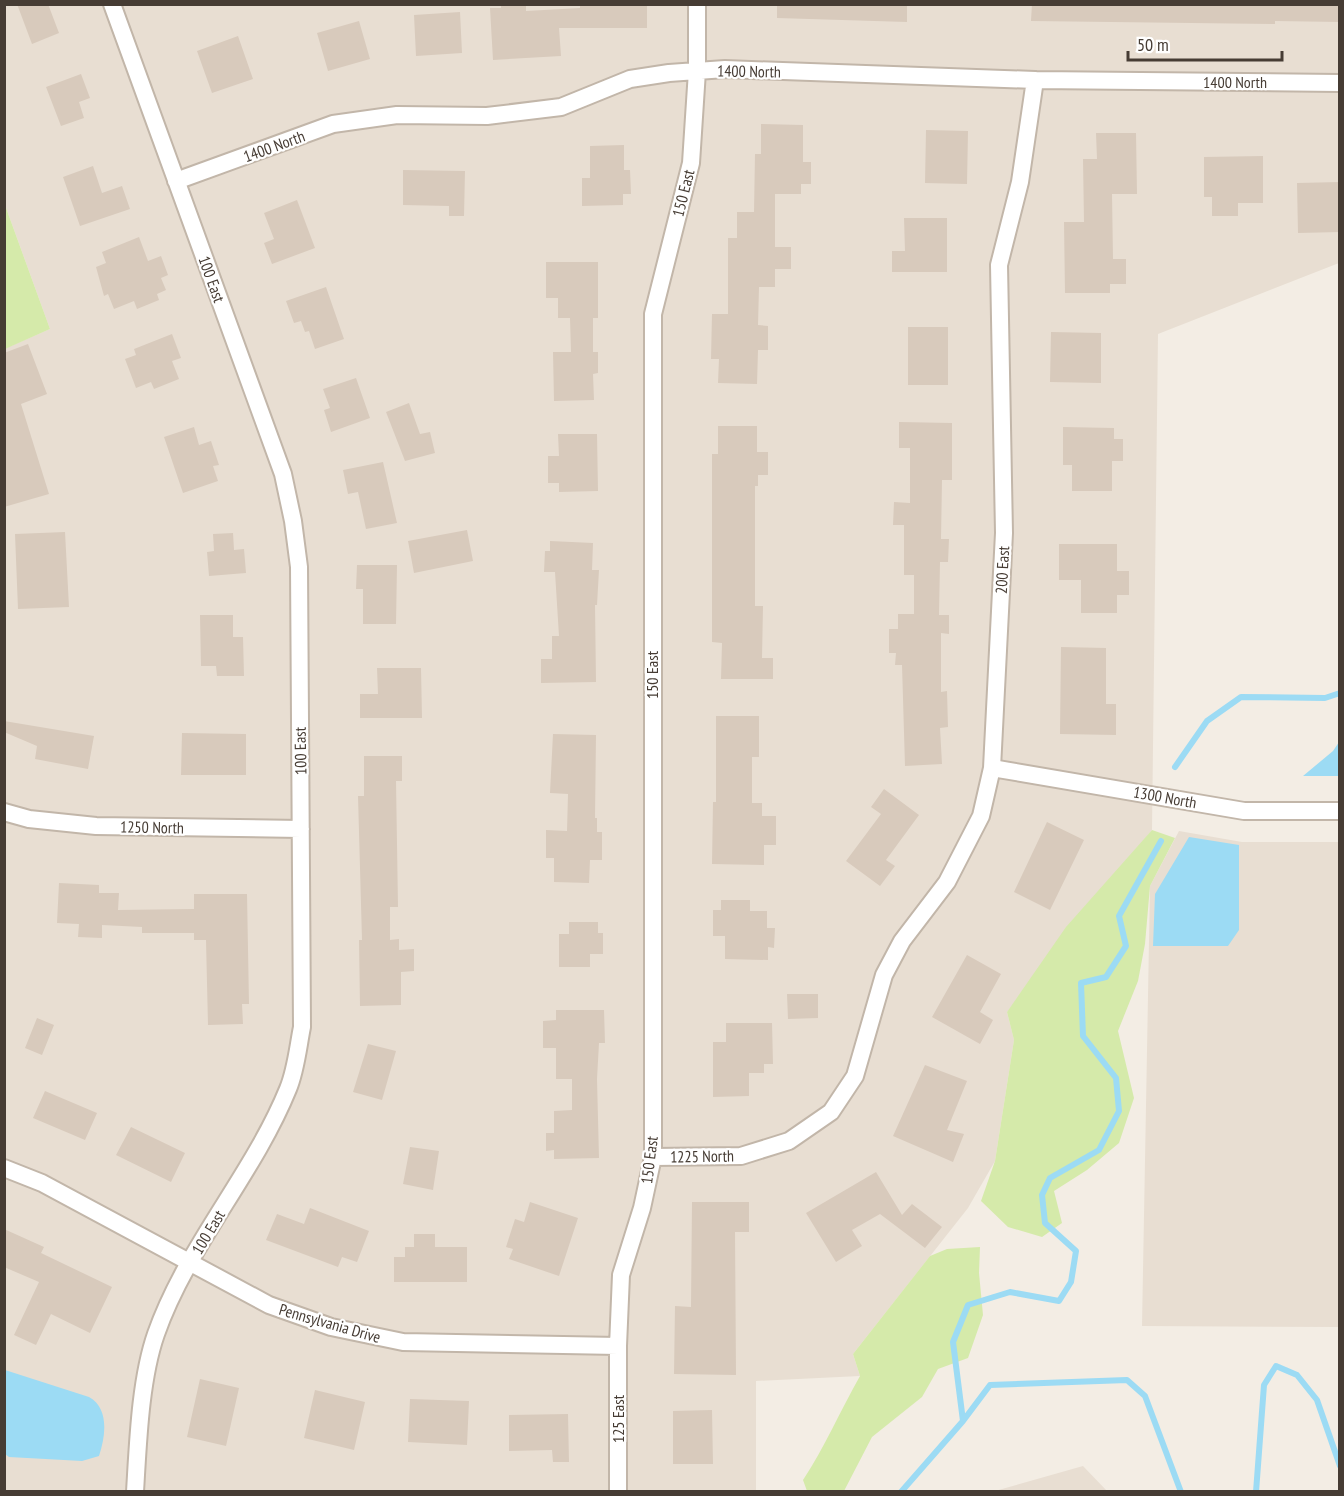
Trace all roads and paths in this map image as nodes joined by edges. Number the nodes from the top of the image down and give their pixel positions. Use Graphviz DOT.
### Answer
graph roads {
  1 [pos="112,4"];
  2 [pos="697,4"];
  3 [pos="697,71"];
  4 [pos="1035,80"];
  5 [pos="1340,83"];
  6 [pos="176,181"];
  7 [pos="992,768"];
  8 [pos="1340,811"];
  9 [pos="4,812"];
  10 [pos="301,829"];
  11 [pos="867,1032"];
  12 [pos="653,1156"];
  13 [pos="4,1168"];
  14 [pos="189,1264"];
  15 [pos="618,1346"];
  16 [pos="135,1491"];
  17 [pos="618,1491"];
  1 -- 6 [label="street, 100 East"];
  2 -- 3 [label="street, 150 East"];
  3 -- 4 [label="street, 1400 North"];
  3 -- 6 [label="street, 1400 North"];
  3 -- 12 [label="street, 150 East"];
  4 -- 5 [label="street, 1400 North"];
  4 -- 7 [label="street, 200 East"];
  6 -- 10 [label="street, 100 East"];
  7 -- 8 [label="street, 1300 North"];
  7 -- 11 [label="street, 200 East"];
  9 -- 10 [label="street, 1250 North"];
  10 -- 14 [label="street, 100 East"];
  11 -- 12 [label="street, 1225 North"];
  12 -- 15 [label="street, 150 East"];
  13 -- 14 [label="street, Pennsylvania Drive"];
  14 -- 15 [label="street, Pennsylvania Drive"];
  14 -- 16 [label="street, 100 East"];
  15 -- 17 [label="street, 125 East"];
}
